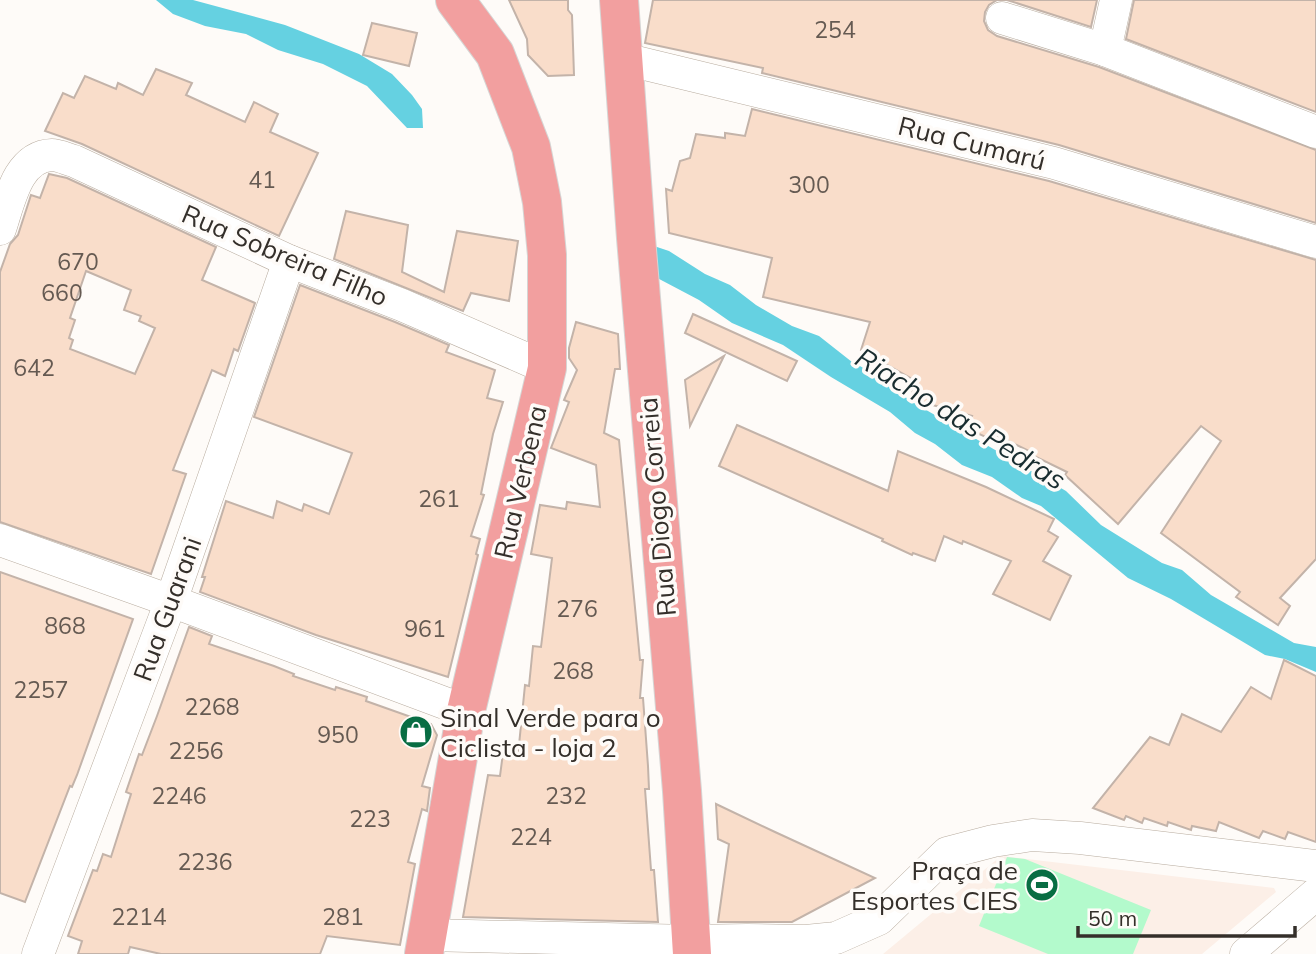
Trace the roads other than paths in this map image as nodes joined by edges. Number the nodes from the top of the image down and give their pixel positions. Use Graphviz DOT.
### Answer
graph roads {
  1 [pos="619,0"];
  2 [pos="1116,0"];
  3 [pos="463,9"];
  4 [pos="1002,18"];
  5 [pos="1105,50"];
  6 [pos="624,60"];
  7 [pos="1316,132"];
  8 [pos="0,229"];
  9 [pos="1316,242"];
  10 [pos="289,261"];
  11 [pos="547,368"];
  12 [pos="0,540"];
  13 [pos="172,601"];
  14 [pos="466,711"];
  15 [pos="1316,866"];
  16 [pos="1316,894"];
  17 [pos="425,944"];
  18 [pos="692,948"];
  19 [pos="38,954"];
  20 [pos="1246,954"];
  1 -- 6 [label="main road"];
  2 -- 5 [label="street"];
  3 -- 11 [label="main road, Rua Verbena"];
  4 -- 5 [label="street"];
  5 -- 7 [label="street"];
  6 -- 9 [label="street, Rua Cumarú"];
  6 -- 18 [label="main road, Rua Diogo Correia"];
  8 -- 10 [label="street, Rua Sobreira Filho"];
  10 -- 11 [label="street, Rua Sobreira Filho"];
  10 -- 13 [label="street, Rua Guarani"];
  11 -- 14 [label="main road, Rua Verbena"];
  12 -- 13 [label="street"];
  13 -- 14 [label="street"];
  13 -- 19 [label="street, Rua Guarani"];
  14 -- 17 [label="main road, Rua Verbena"];
  15 -- 18 [label="street"];
  16 -- 20 [label="street"];
  17 -- 18 [label="street"];
}
